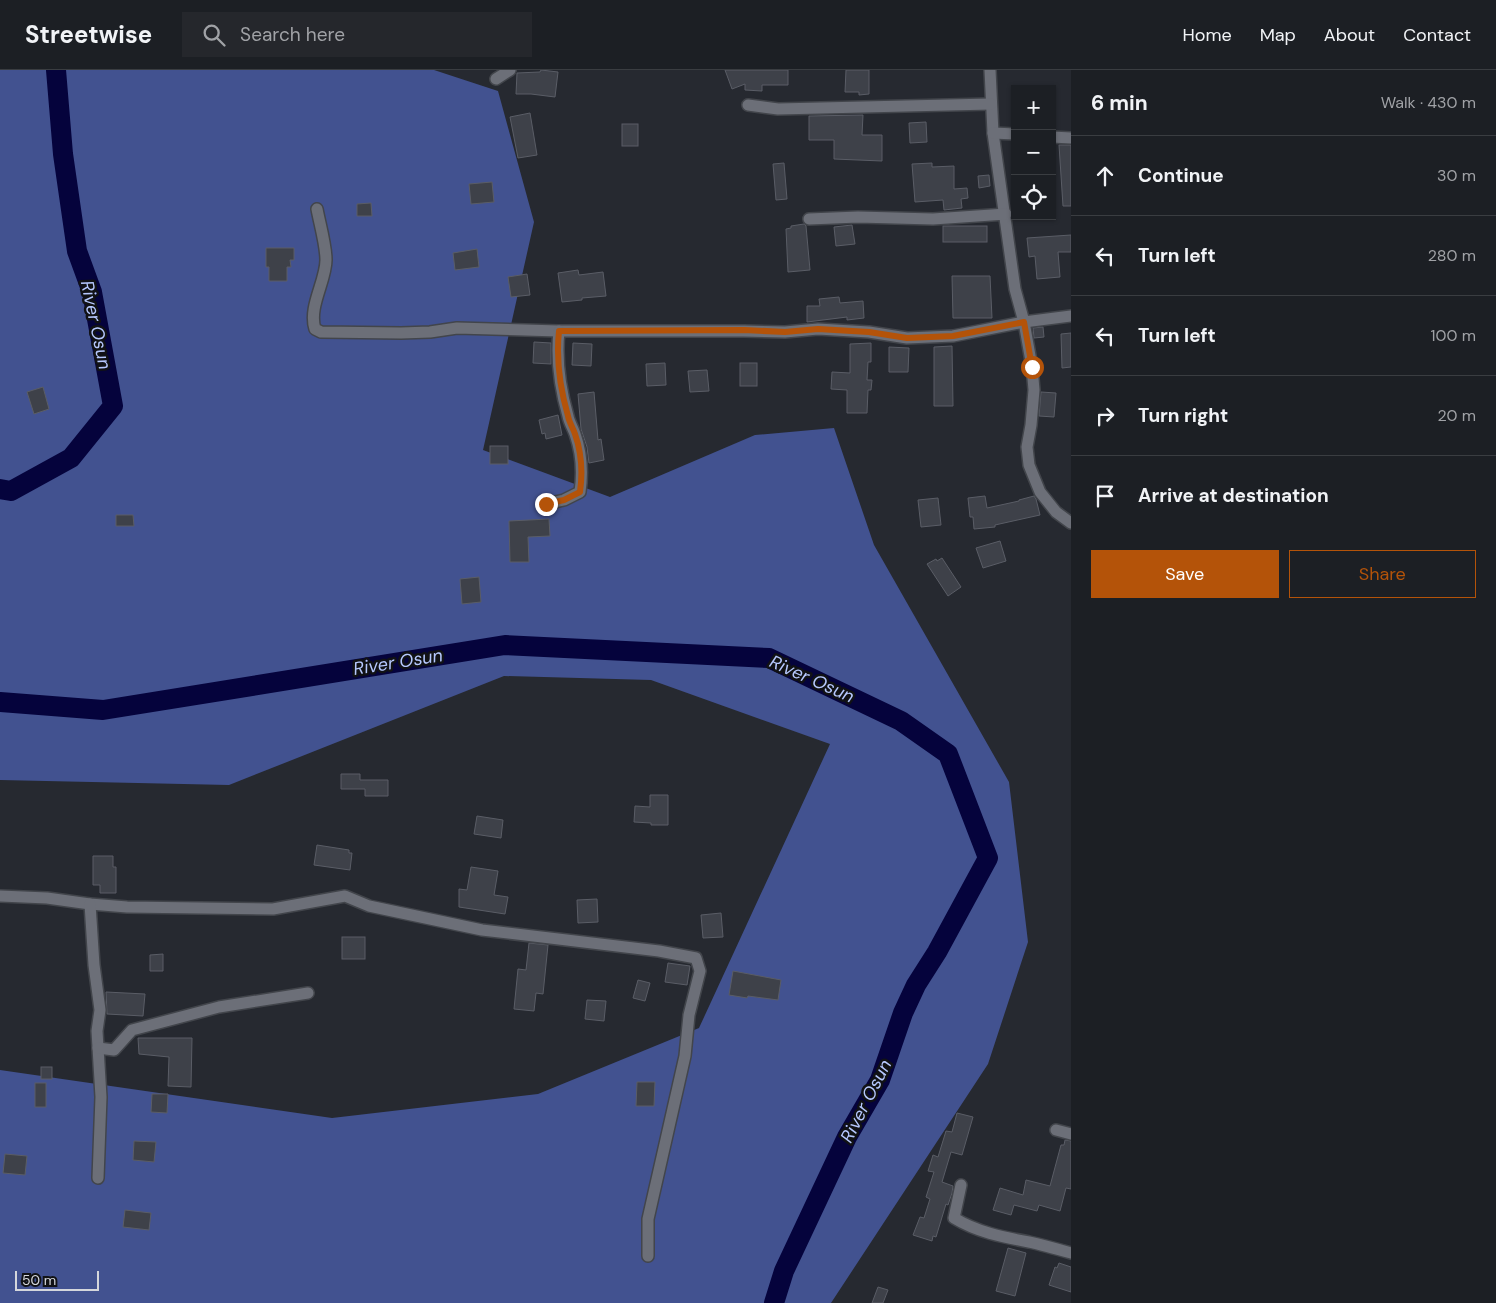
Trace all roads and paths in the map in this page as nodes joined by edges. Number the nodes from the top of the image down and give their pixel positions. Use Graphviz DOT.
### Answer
graph roads {
  1 [pos="510,70"];
  2 [pos="990,70"];
  3 [pos="496,79"];
  4 [pos="991,104"];
  5 [pos="748,105"];
  6 [pos="993,133"];
  7 [pos="1011,134"];
  8 [pos="1056,137"];
  9 [pos="1071,138"];
  10 [pos="317,210"];
  11 [pos="1006,214"];
  12 [pos="809,219"];
  13 [pos="1071,316"];
  14 [pos="1024,322"];
  15 [pos="559,331"];
  16 [pos="546,504"];
  17 [pos="1071,523"];
  18 [pos="0,896"];
  19 [pos="90,904"];
  20 [pos="308,993"];
  21 [pos="98,1048"];
  22 [pos="1056,1130"];
  23 [pos="1071,1134"];
  24 [pos="98,1178"];
  25 [pos="961,1185"];
  26 [pos="1071,1253"];
  27 [pos="648,1256"];
  1 -- 3 [label="street"];
  2 -- 4 [label="street"];
  4 -- 5 [label="street"];
  4 -- 6 [label="street"];
  6 -- 7 [label="street"];
  6 -- 11 [label="street"];
  8 -- 9 [label="street"];
  10 -- 15 [label="street"];
  11 -- 12 [label="street"];
  11 -- 14 [label="street"];
  13 -- 14 [label="street"];
  14 -- 15 [label="street"];
  14 -- 17 [label="street"];
  15 -- 16 [label="street"];
  18 -- 19 [label="street"];
  19 -- 21 [label="street"];
  19 -- 27 [label="street"];
  20 -- 21 [label="street"];
  21 -- 24 [label="street"];
  22 -- 23 [label="street"];
  25 -- 26 [label="street"];
}
